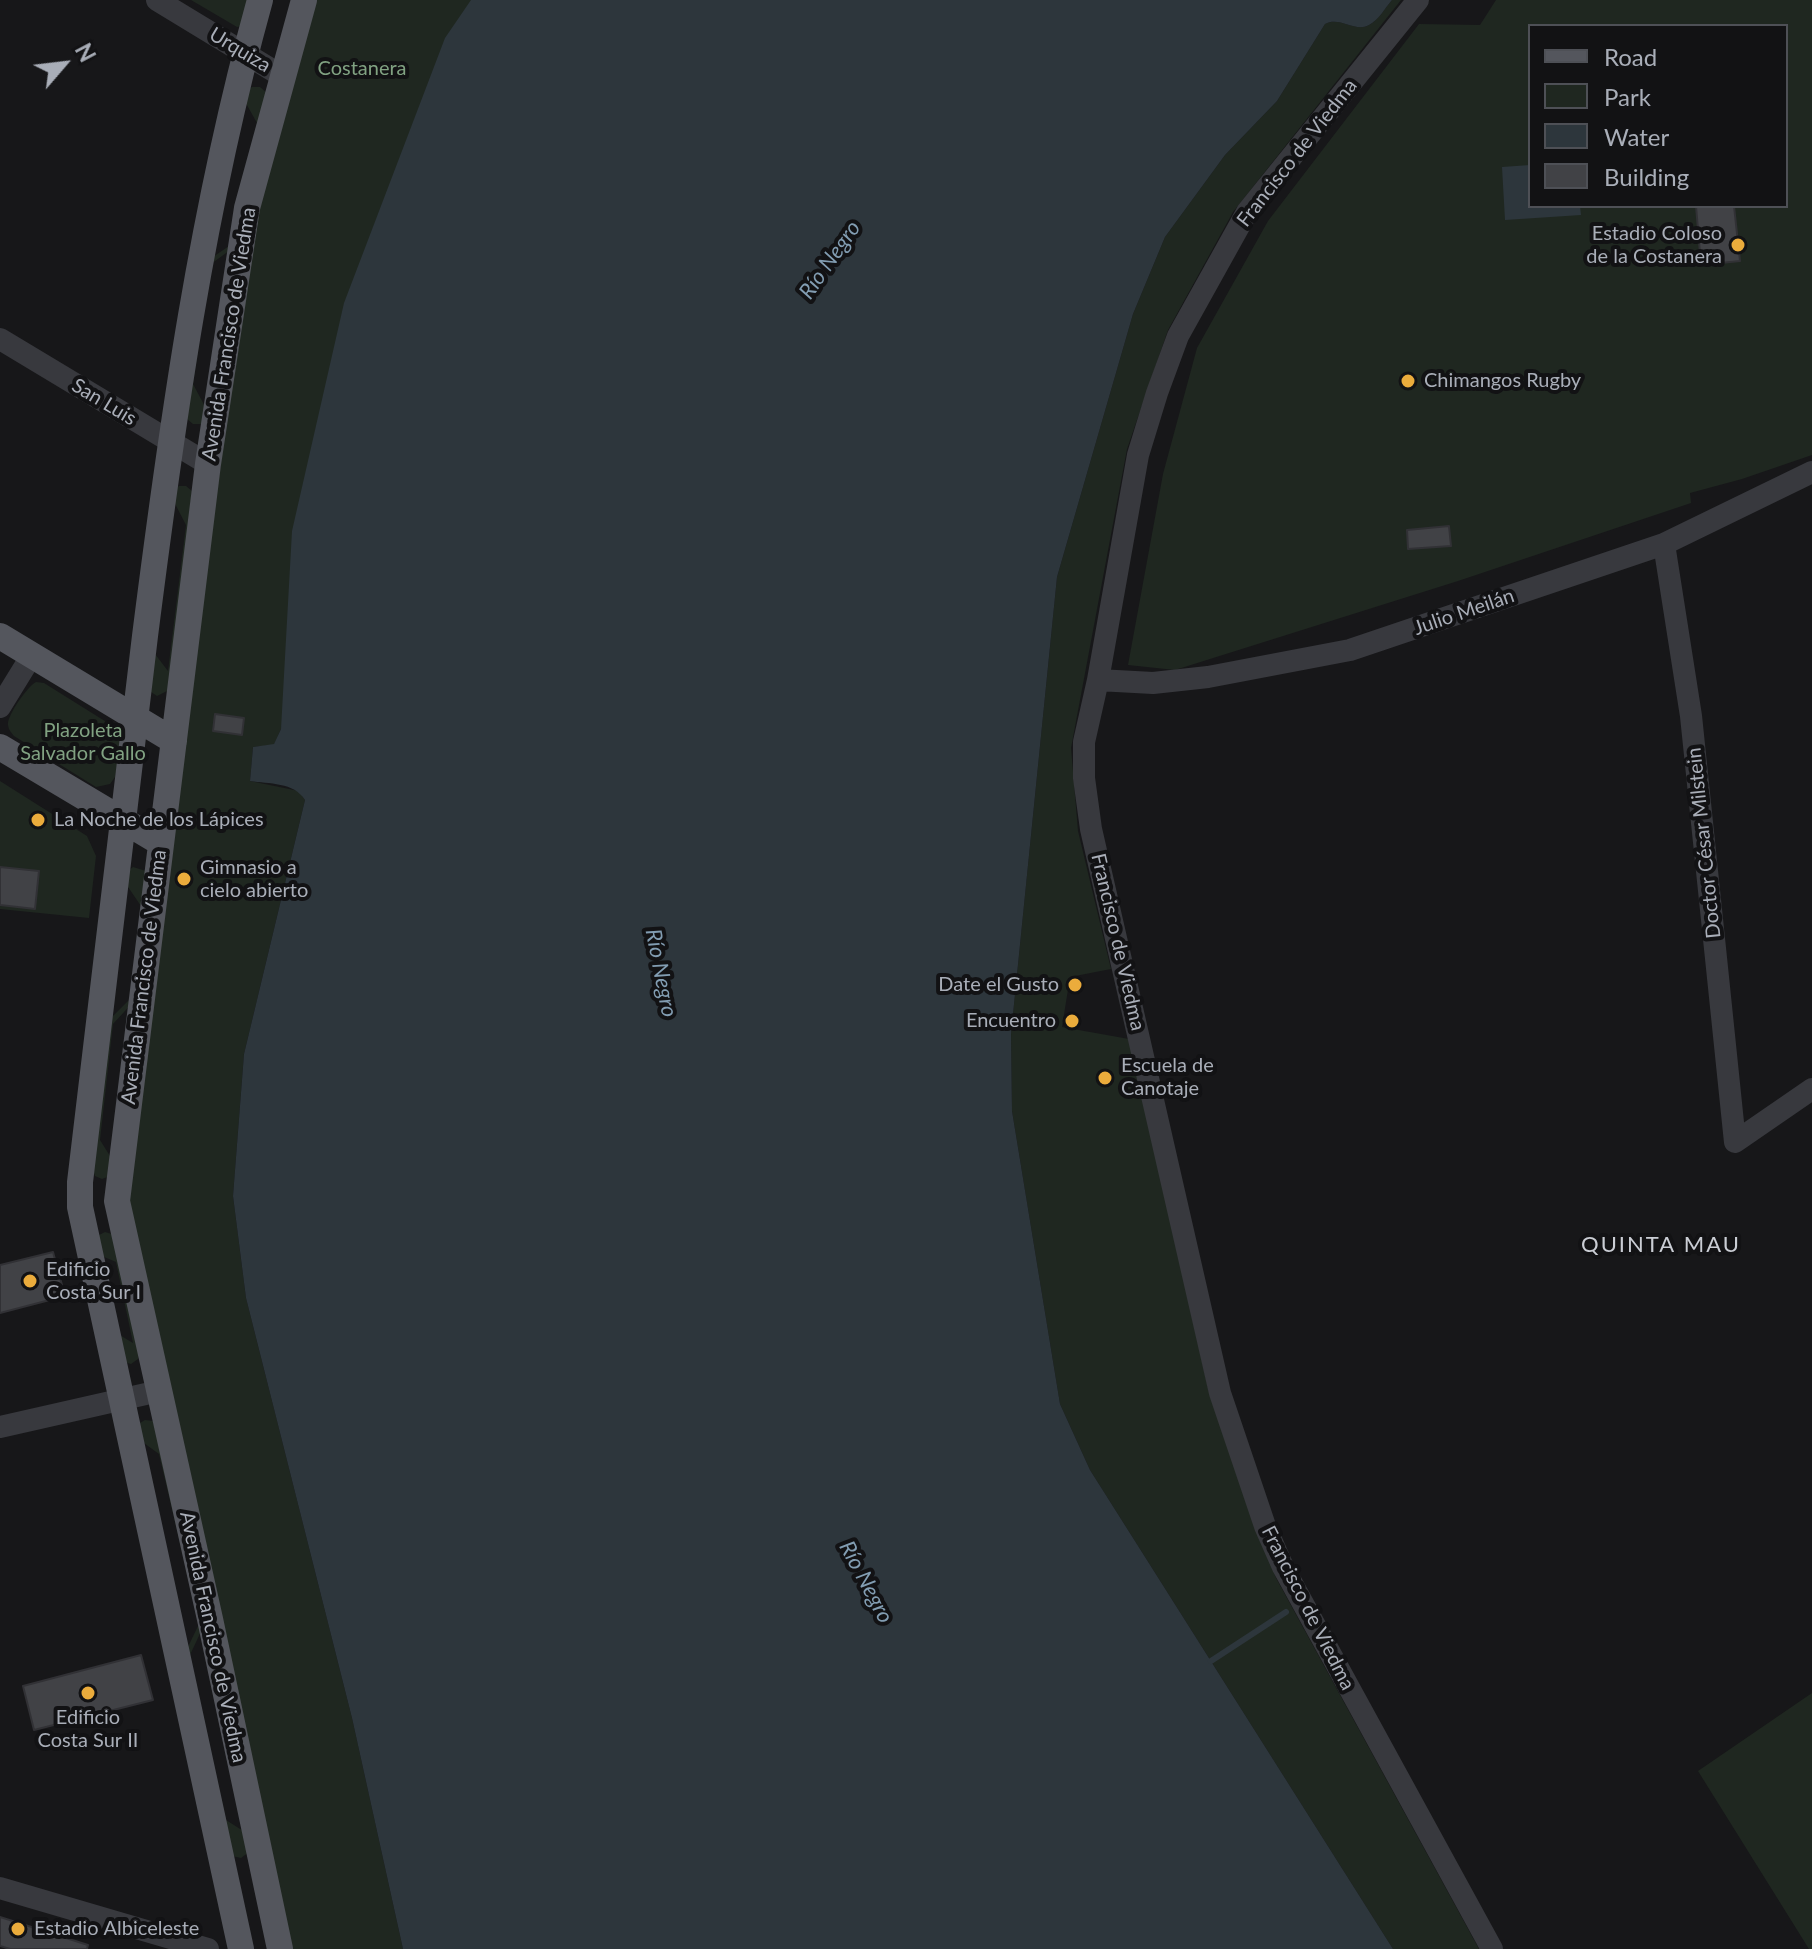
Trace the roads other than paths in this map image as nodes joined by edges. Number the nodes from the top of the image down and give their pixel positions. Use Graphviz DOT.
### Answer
graph roads {
  1 [pos="157,0"];
  2 [pos="260,0"];
  3 [pos="304,0"];
  4 [pos="1418,0"];
  5 [pos="245,53"];
  6 [pos="282,76"];
  7 [pos="0,339"];
  8 [pos="169,442"];
  9 [pos="208,464"];
  10 [pos="1812,472"];
  11 [pos="1664,544"];
  12 [pos="0,636"];
  13 [pos="32,655"];
  14 [pos="1098,680"];
  15 [pos="0,707"];
  16 [pos="135,718"];
  17 [pos="174,741"];
  18 [pos="0,747"];
  19 [pos="123,821"];
  20 [pos="161,843"];
  21 [pos="1812,1089"];
  22 [pos="117,1201"];
  23 [pos="80,1207"];
  24 [pos="159,1391"];
  25 [pos="119,1400"];
  26 [pos="0,1427"];
  27 [pos="261,1863"];
  28 [pos="224,1873"];
  29 [pos="0,1888"];
  30 [pos="208,1949"];
  31 [pos="241,1949"];
  32 [pos="280,1949"];
  33 [pos="1492,1949"];
  1 -- 5 [label="street, Urquiza"];
  2 -- 5 [label="main road, Avenida Francisco de Viedma"];
  3 -- 6 [label="main road, Avenida Francisco de Viedma"];
  4 -- 14 [label="street, Francisco de Viedma"];
  5 -- 6 [label="street, Urquiza"];
  5 -- 8 [label="main road, Avenida Francisco de Viedma"];
  6 -- 9 [label="main road, Avenida Francisco de Viedma"];
  7 -- 8 [label="street, San Luis"];
  8 -- 9 [label="street, San Luis"];
  8 -- 16 [label="main road, Avenida Francisco de Viedma"];
  9 -- 17 [label="main road, Avenida Francisco de Viedma"];
  10 -- 11 [label="street, Julio Meilán"];
  11 -- 14 [label="street, Julio Meilán"];
  11 -- 21 [label="street, Doctor César Milstein"];
  12 -- 13 [label="main road"];
  13 -- 15 [label="street"];
  13 -- 16 [label="main road"];
  14 -- 33 [label="street, Francisco de Viedma"];
  16 -- 17 [label="main road"];
  16 -- 19 [label="main road, Avenida Francisco de Viedma"];
  17 -- 20 [label="main road, Avenida Francisco de Viedma"];
  18 -- 19 [label="main road"];
  19 -- 20 [label="main road"];
  19 -- 23 [label="main road, Avenida Francisco de Viedma"];
  20 -- 22 [label="main road, Avenida Francisco de Viedma"];
  22 -- 23 [label="main road"];
  22 -- 24 [label="main road, Avenida Francisco de Viedma"];
  23 -- 25 [label="main road, Avenida Francisco de Viedma"];
  24 -- 25 [label="street"];
  24 -- 27 [label="main road, Avenida Francisco de Viedma"];
  25 -- 26 [label="street"];
  25 -- 28 [label="main road, Avenida Francisco de Viedma"];
  27 -- 28 [label="main road"];
  27 -- 32 [label="main road, Avenida Francisco de Viedma"];
  28 -- 31 [label="main road, Avenida Francisco de Viedma"];
  29 -- 30 [label="street"];
}
